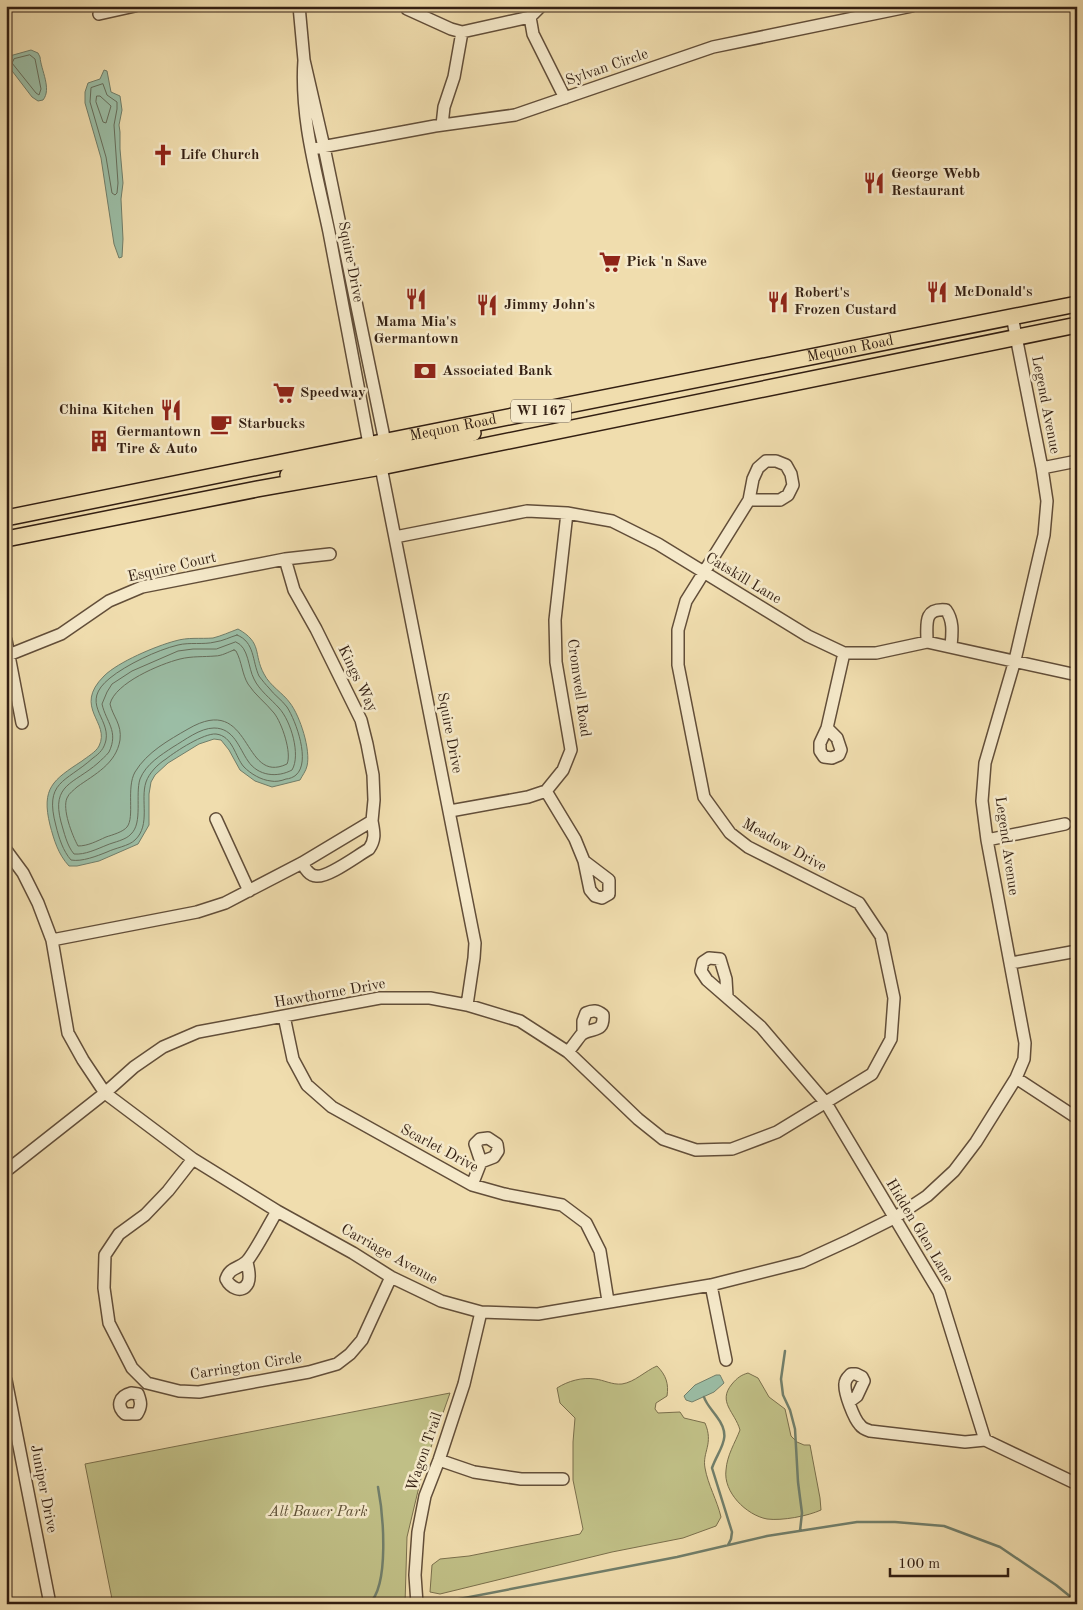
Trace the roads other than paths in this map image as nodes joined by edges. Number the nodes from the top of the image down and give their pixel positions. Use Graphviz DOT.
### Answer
graph roads {
  1 [pos="135,6"];
  2 [pos="299,6"];
  3 [pos="541,6"];
  4 [pos="912,6"];
  5 [pos="407,8"];
  6 [pos="99,14"];
  7 [pos="530,17"];
  8 [pos="462,32"];
  9 [pos="304,60"];
  10 [pos="565,98"];
  11 [pos="442,125"];
  12 [pos="324,147"];
  13 [pos="311,150"];
  14 [pos="1077,304"];
  15 [pos="1012,316"];
  16 [pos="1077,326"];
  17 [pos="1017,337"];
  18 [pos="514,417"];
  19 [pos="385,442"];
  20 [pos="372,449"];
  21 [pos="1077,460"];
  22 [pos="381,467"];
  23 [pos="1042,468"];
  24 [pos="257,489"];
  25 [pos="749,500"];
  26 [pos="49,510"];
  27 [pos="568,513"];
  28 [pos="9,519"];
  29 [pos="53,529"];
  30 [pos="395,537"];
  31 [pos="6,539"];
  32 [pos="330,554"];
  33 [pos="285,559"];
  34 [pos="704,572"];
  35 [pos="6,640"];
  36 [pos="926,642"];
  37 [pos="951,647"];
  38 [pos="844,653"];
  39 [pos="8,656"];
  40 [pos="1015,660"];
  41 [pos="1077,675"];
  42 [pos="22,723"];
  43 [pos="828,728"];
  44 [pos="546,791"];
  45 [pos="450,811"];
  46 [pos="216,819"];
  47 [pos="372,821"];
  48 [pos="1065,824"];
  49 [pos="987,840"];
  50 [pos="6,850"];
  51 [pos="584,861"];
  52 [pos="302,863"];
  53 [pos="249,891"];
  54 [pos="52,940"];
  55 [pos="1077,951"];
  56 [pos="1012,963"];
  57 [pos="727,996"];
  58 [pos="467,1005"];
  59 [pos="284,1016"];
  60 [pos="583,1033"];
  61 [pos="568,1052"];
  62 [pos="1016,1078"];
  63 [pos="105,1093"];
  64 [pos="826,1103"];
  65 [pos="1077,1118"];
  66 [pos="193,1160"];
  67 [pos="481,1162"];
  68 [pos="6,1171"];
  69 [pos="472,1185"];
  70 [pos="277,1211"];
  71 [pos="894,1218"];
  72 [pos="247,1262"];
  73 [pos="391,1277"];
  74 [pos="711,1286"];
  75 [pos="608,1301"];
  76 [pos="481,1312"];
  77 [pos="726,1360"];
  78 [pos="6,1380"];
  79 [pos="147,1384"];
  80 [pos="138,1394"];
  81 [pos="8,1398"];
  82 [pos="849,1402"];
  83 [pos="985,1440"];
  84 [pos="438,1460"];
  85 [pos="563,1479"];
  86 [pos="1077,1484"];
  87 [pos="417,1600"];
  88 [pos="50,1604"];
  1 -- 6 [label="street"];
  2 -- 9 [label="street, Squire Drive"];
  3 -- 7 [label="street"];
  4 -- 10 [label="street, Sylvan Circle"];
  5 -- 8 [label="street"];
  7 -- 8 [label="street"];
  7 -- 10 [label="street"];
  8 -- 11 [label="street"];
  9 -- 12 [label="street, Squire Drive"];
  9 -- 13 [label="street, Squire Drive"];
  10 -- 11 [label="street, Sylvan Circle"];
  11 -- 12 [label="street, Sylvan Circle"];
  12 -- 13 [label="street, Sylvan Circle"];
  12 -- 19 [label="street, Squire Drive"];
  13 -- 20 [label="street, Squire Drive"];
  14 -- 15 [label="main road, Mequon Road / WI 167"];
  15 -- 17 [label="street, Legend Avenue"];
  15 -- 18 [label="main road, Mequon Road / WI 167"];
  16 -- 17 [label="main road, Mequon Road / WI 167"];
  17 -- 22 [label="main road, Mequon Road / WI 167"];
  17 -- 23 [label="street, Legend Avenue"];
  18 -- 19 [label="main road, Mequon Road / WI 167"];
  18 -- 22 [label="main road"];
  19 -- 20 [label="main road"];
  19 -- 22 [label="street, Squire Drive"];
  20 -- 22 [label="street, Squire Drive"];
  20 -- 24 [label="main road"];
  20 -- 26 [label="main road"];
  21 -- 23 [label="street"];
  22 -- 24 [label="main road, Mequon Road / WI 167"];
  22 -- 30 [label="street, Squire Drive"];
  23 -- 40 [label="street, Legend Avenue"];
  24 -- 29 [label="main road, Mequon Road / WI 167"];
  25 -- 34 [label="street, Meadow Drive"];
  26 -- 28 [label="main road"];
  26 -- 29 [label="main road"];
  27 -- 30 [label="street, Catskill Lane"];
  27 -- 34 [label="street, Catskill Lane"];
  27 -- 44 [label="street, Cromwell Road"];
  29 -- 31 [label="main road, Mequon Road / WI 167"];
  30 -- 45 [label="street, Squire Drive"];
  32 -- 33 [label="street, Esquire Court"];
  33 -- 39 [label="street, Esquire Court"];
  33 -- 47 [label="street, Kings Way"];
  34 -- 38 [label="street, Catskill Lane"];
  34 -- 64 [label="street, Meadow Drive"];
  35 -- 39 [label="street"];
  36 -- 37 [label="street, Catskill Lane"];
  36 -- 37 [label="street"];
  36 -- 38 [label="street, Catskill Lane"];
  37 -- 40 [label="street, Catskill Lane"];
  38 -- 43 [label="street"];
  39 -- 42 [label="street"];
  40 -- 41 [label="street, Catskill Lane"];
  40 -- 49 [label="street, Legend Avenue"];
  44 -- 45 [label="street"];
  44 -- 51 [label="street"];
  45 -- 58 [label="street, Squire Drive"];
  46 -- 53 [label="street"];
  47 -- 52 [label="street"];
  47 -- 52 [label="street, Kings Way"];
  48 -- 49 [label="street"];
  49 -- 56 [label="street, Legend Avenue"];
  50 -- 54 [label="street, Carriage Avenue"];
  52 -- 53 [label="street"];
  53 -- 54 [label="street"];
  54 -- 63 [label="street, Carriage Avenue"];
  55 -- 56 [label="street"];
  56 -- 62 [label="street, Legend Avenue"];
  57 -- 64 [label="street, Hidden Glen Lane"];
  58 -- 59 [label="street, Hawthorne Drive"];
  58 -- 61 [label="street, Hawthorne Drive"];
  59 -- 63 [label="street, Hawthorne Drive"];
  59 -- 69 [label="street, Scarlet Drive"];
  60 -- 61 [label="street"];
  61 -- 64 [label="street, Hawthorne Drive"];
  62 -- 65 [label="street"];
  62 -- 71 [label="street, Legend Avenue"];
  63 -- 66 [label="street, Carriage Avenue"];
  63 -- 68 [label="street, Hawthorne Drive"];
  64 -- 71 [label="street, Hidden Glen Lane"];
  66 -- 70 [label="street, Carriage Avenue"];
  66 -- 79 [label="street"];
  67 -- 69 [label="street"];
  69 -- 75 [label="street, Scarlet Drive"];
  70 -- 72 [label="street"];
  70 -- 73 [label="street, Carriage Avenue"];
  71 -- 74 [label="street, Carriage Avenue"];
  71 -- 83 [label="street, Hidden Glen Lane"];
  73 -- 76 [label="street, Carriage Avenue"];
  73 -- 79 [label="street, Carrington Circle"];
  74 -- 75 [label="street, Carriage Avenue"];
  74 -- 77 [label="street"];
  75 -- 76 [label="street, Carriage Avenue"];
  76 -- 84 [label="street, Wagon Trail"];
  78 -- 81 [label="street, Juniper Drive"];
  79 -- 80 [label="street"];
  81 -- 88 [label="street, Juniper Drive"];
  82 -- 83 [label="street"];
  83 -- 86 [label="street"];
  84 -- 85 [label="street"];
  84 -- 87 [label="street, Wagon Trail"];
}
